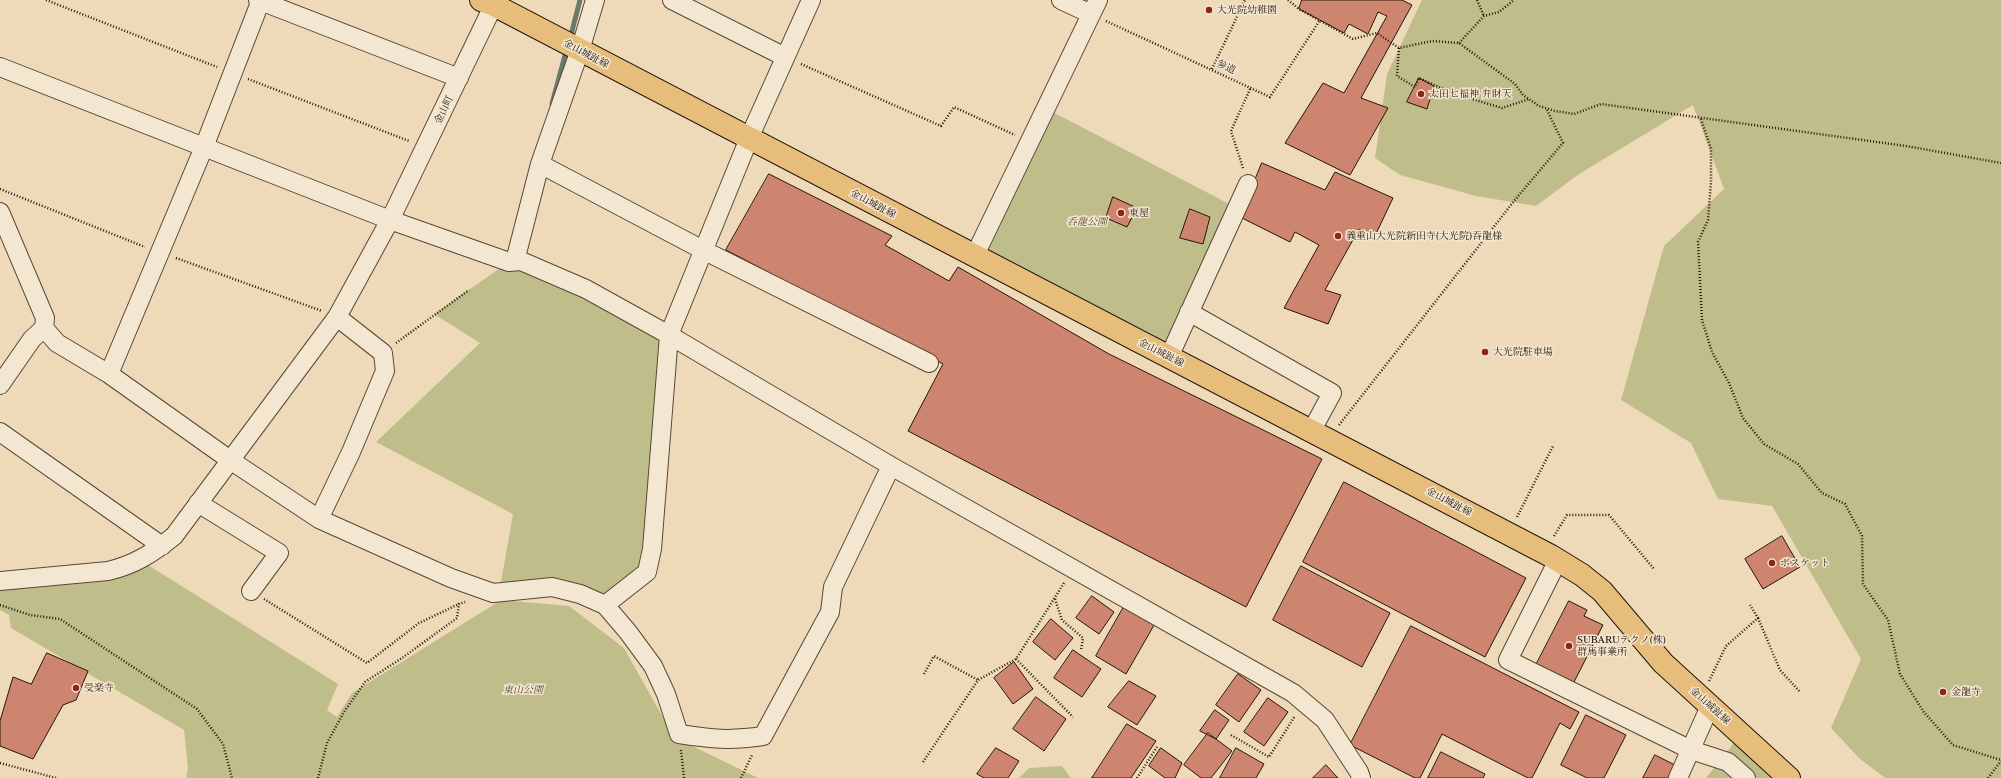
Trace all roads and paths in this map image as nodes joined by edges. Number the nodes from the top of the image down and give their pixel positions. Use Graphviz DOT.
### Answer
graph roads {
  1 [pos="46,0"];
  2 [pos="260,0"];
  3 [pos="595,0"];
  4 [pos="672,0"];
  5 [pos="811,0"];
  6 [pos="1061,0"];
  7 [pos="1245,0"];
  8 [pos="1288,0"];
  9 [pos="1477,0"];
  10 [pos="1514,0"];
  11 [pos="490,2"];
  12 [pos="1095,7"];
  13 [pos="1484,16"];
  14 [pos="1320,20"];
  15 [pos="1459,43"];
  16 [pos="1399,48"];
  17 [pos="580,50"];
  18 [pos="785,57"];
  19 [pos="0,67"];
  20 [pos="1212,68"];
  21 [pos="232,73"];
  22 [pos="459,78"];
  23 [pos="1251,87"];
  24 [pos="1529,99"];
  25 [pos="1546,108"];
  26 [pos="1701,119"];
  27 [pos="749,139"];
  28 [pos="1030,142"];
  29 [pos="204,147"];
  30 [pos="426,147"];
  31 [pos="2001,163"];
  32 [pos="540,164"];
  33 [pos="1248,184"];
  34 [pos="0,212"];
  35 [pos="390,220"];
  36 [pos="703,250"];
  37 [pos="974,257"];
  38 [pos="515,261"];
  39 [pos="469,290"];
  40 [pos="1189,312"];
  41 [pos="337,317"];
  42 [pos="44,328"];
  43 [pos="669,335"];
  44 [pos="383,352"];
  45 [pos="1169,357"];
  46 [pos="929,363"];
  47 [pos="109,374"];
  48 [pos="0,385"];
  49 [pos="0,432"];
  50 [pos="1320,434"];
  51 [pos="1553,446"];
  52 [pos="230,460"];
  53 [pos="891,466"];
  54 [pos="198,503"];
  55 [pos="319,519"];
  56 [pos="1508,533"];
  57 [pos="162,546"];
  58 [pos="1551,556"];
  59 [pos="1073,569"];
  60 [pos="1654,569"];
  61 [pos="0,581"];
  62 [pos="251,591"];
  63 [pos="1054,598"];
  64 [pos="466,602"];
  65 [pos="459,604"];
  66 [pos="605,605"];
  67 [pos="1750,605"];
  68 [pos="0,606"];
  69 [pos="1758,618"];
  70 [pos="1081,650"];
  71 [pos="1016,658"];
  72 [pos="924,674"];
  73 [pos="978,680"];
  74 [pos="1800,692"];
  75 [pos="1303,702"];
  76 [pos="1705,702"];
  77 [pos="1073,717"];
  78 [pos="679,734"];
  79 [pos="1230,735"];
  80 [pos="762,736"];
  81 [pos="1157,747"];
  82 [pos="1691,750"];
  83 [pos="2001,761"];
  84 [pos="923,762"];
  85 [pos="0,763"];
  86 [pos="56,778"];
  87 [pos="232,778"];
  88 [pos="318,778"];
  89 [pos="684,778"];
  90 [pos="741,778"];
  91 [pos="1137,778"];
  92 [pos="1360,778"];
  93 [pos="1678,778"];
  94 [pos="1746,778"];
  95 [pos="1789,778"];
  96 [pos="1988,778"];
  1 -- 21 [label="path"];
  2 -- 21 [label="street"];
  2 -- 22 [label="street"];
  3 -- 17 [label="street"];
  4 -- 18 [label="street"];
  5 -- 18 [label="street"];
  6 -- 12 [label="street"];
  7 -- 20 [label="path"];
  8 -- 14 [label="path"];
  9 -- 13 [label="path"];
  10 -- 13 [label="path"];
  11 -- 17 [label="main road, 金山城趾線"];
  11 -- 22 [label="street, 金山町"];
  12 -- 20 [label="path, 参道"];
  12 -- 28 [label="street"];
  13 -- 15 [label="path"];
  14 -- 16 [label="path"];
  14 -- 23 [label="path, 参道"];
  15 -- 16 [label="path"];
  15 -- 24 [label="path"];
  16 -- 24 [label="path"];
  17 -- 27 [label="main road, 金山城趾線"];
  17 -- 32 [label="street"];
  18 -- 27 [label="street"];
  18 -- 28 [label="path"];
  19 -- 29 [label="street"];
  20 -- 23 [label="path, 参道"];
  21 -- 29 [label="street"];
  21 -- 30 [label="path"];
  22 -- 30 [label="street, 金山町"];
  23 -- 33 [label="path"];
  24 -- 25 [label="path"];
  25 -- 26 [label="path"];
  25 -- 50 [label="path"];
  26 -- 31 [label="path"];
  26 -- 83 [label="path"];
  27 -- 36 [label="street"];
  27 -- 37 [label="main road, 金山城趾線"];
  28 -- 37 [label="street"];
  29 -- 35 [label="street"];
  29 -- 47 [label="street"];
  30 -- 35 [label="street, 金山町"];
  32 -- 36 [label="street"];
  32 -- 38 [label="street"];
  33 -- 40 [label="street"];
  34 -- 42 [label="street"];
  35 -- 38 [label="street"];
  35 -- 41 [label="street, 金山町"];
  36 -- 43 [label="street"];
  36 -- 46 [label="street"];
  37 -- 45 [label="main road, 金山城趾線"];
  38 -- 43 [label="street"];
  39 -- 44 [label="path"];
  40 -- 45 [label="street"];
  40 -- 50 [label="street"];
  41 -- 44 [label="street"];
  41 -- 52 [label="street, 金山町"];
  42 -- 47 [label="street"];
  42 -- 48 [label="street"];
  43 -- 53 [label="street"];
  43 -- 66 [label="street"];
  44 -- 55 [label="street"];
  45 -- 50 [label="main road, 金山城趾線"];
  47 -- 52 [label="street"];
  49 -- 57 [label="street"];
  50 -- 56 [label="main road, 金山城趾線"];
  51 -- 56 [label="path"];
  52 -- 54 [label="street, 金山町"];
  52 -- 55 [label="street"];
  53 -- 59 [label="street"];
  53 -- 80 [label="street"];
  54 -- 57 [label="street, 金山町"];
  54 -- 62 [label="street"];
  55 -- 66 [label="street"];
  56 -- 58 [label="main road, 金山城趾線"];
  57 -- 61 [label="street, 金山町"];
  58 -- 60 [label="path"];
  58 -- 76 [label="main road, 金山城趾線"];
  58 -- 82 [label="street"];
  59 -- 63 [label="path"];
  59 -- 75 [label="street"];
  62 -- 65 [label="path"];
  63 -- 70 [label="path"];
  63 -- 71 [label="path"];
  64 -- 65 [label="path"];
  65 -- 88 [label="path"];
  66 -- 78 [label="street"];
  67 -- 69 [label="path"];
  68 -- 87 [label="path"];
  69 -- 74 [label="path"];
  69 -- 76 [label="path"];
  71 -- 73 [label="path"];
  71 -- 77 [label="path"];
  72 -- 73 [label="path"];
  73 -- 84 [label="path"];
  75 -- 79 [label="path"];
  75 -- 92 [label="street"];
  76 -- 82 [label="street"];
  76 -- 95 [label="main road, 金山城趾線"];
  78 -- 80 [label="street"];
  78 -- 89 [label="path"];
  80 -- 90 [label="path"];
  81 -- 91 [label="path"];
  82 -- 93 [label="street"];
  82 -- 94 [label="street"];
  83 -- 96 [label="path"];
  85 -- 86 [label="path"];
}
